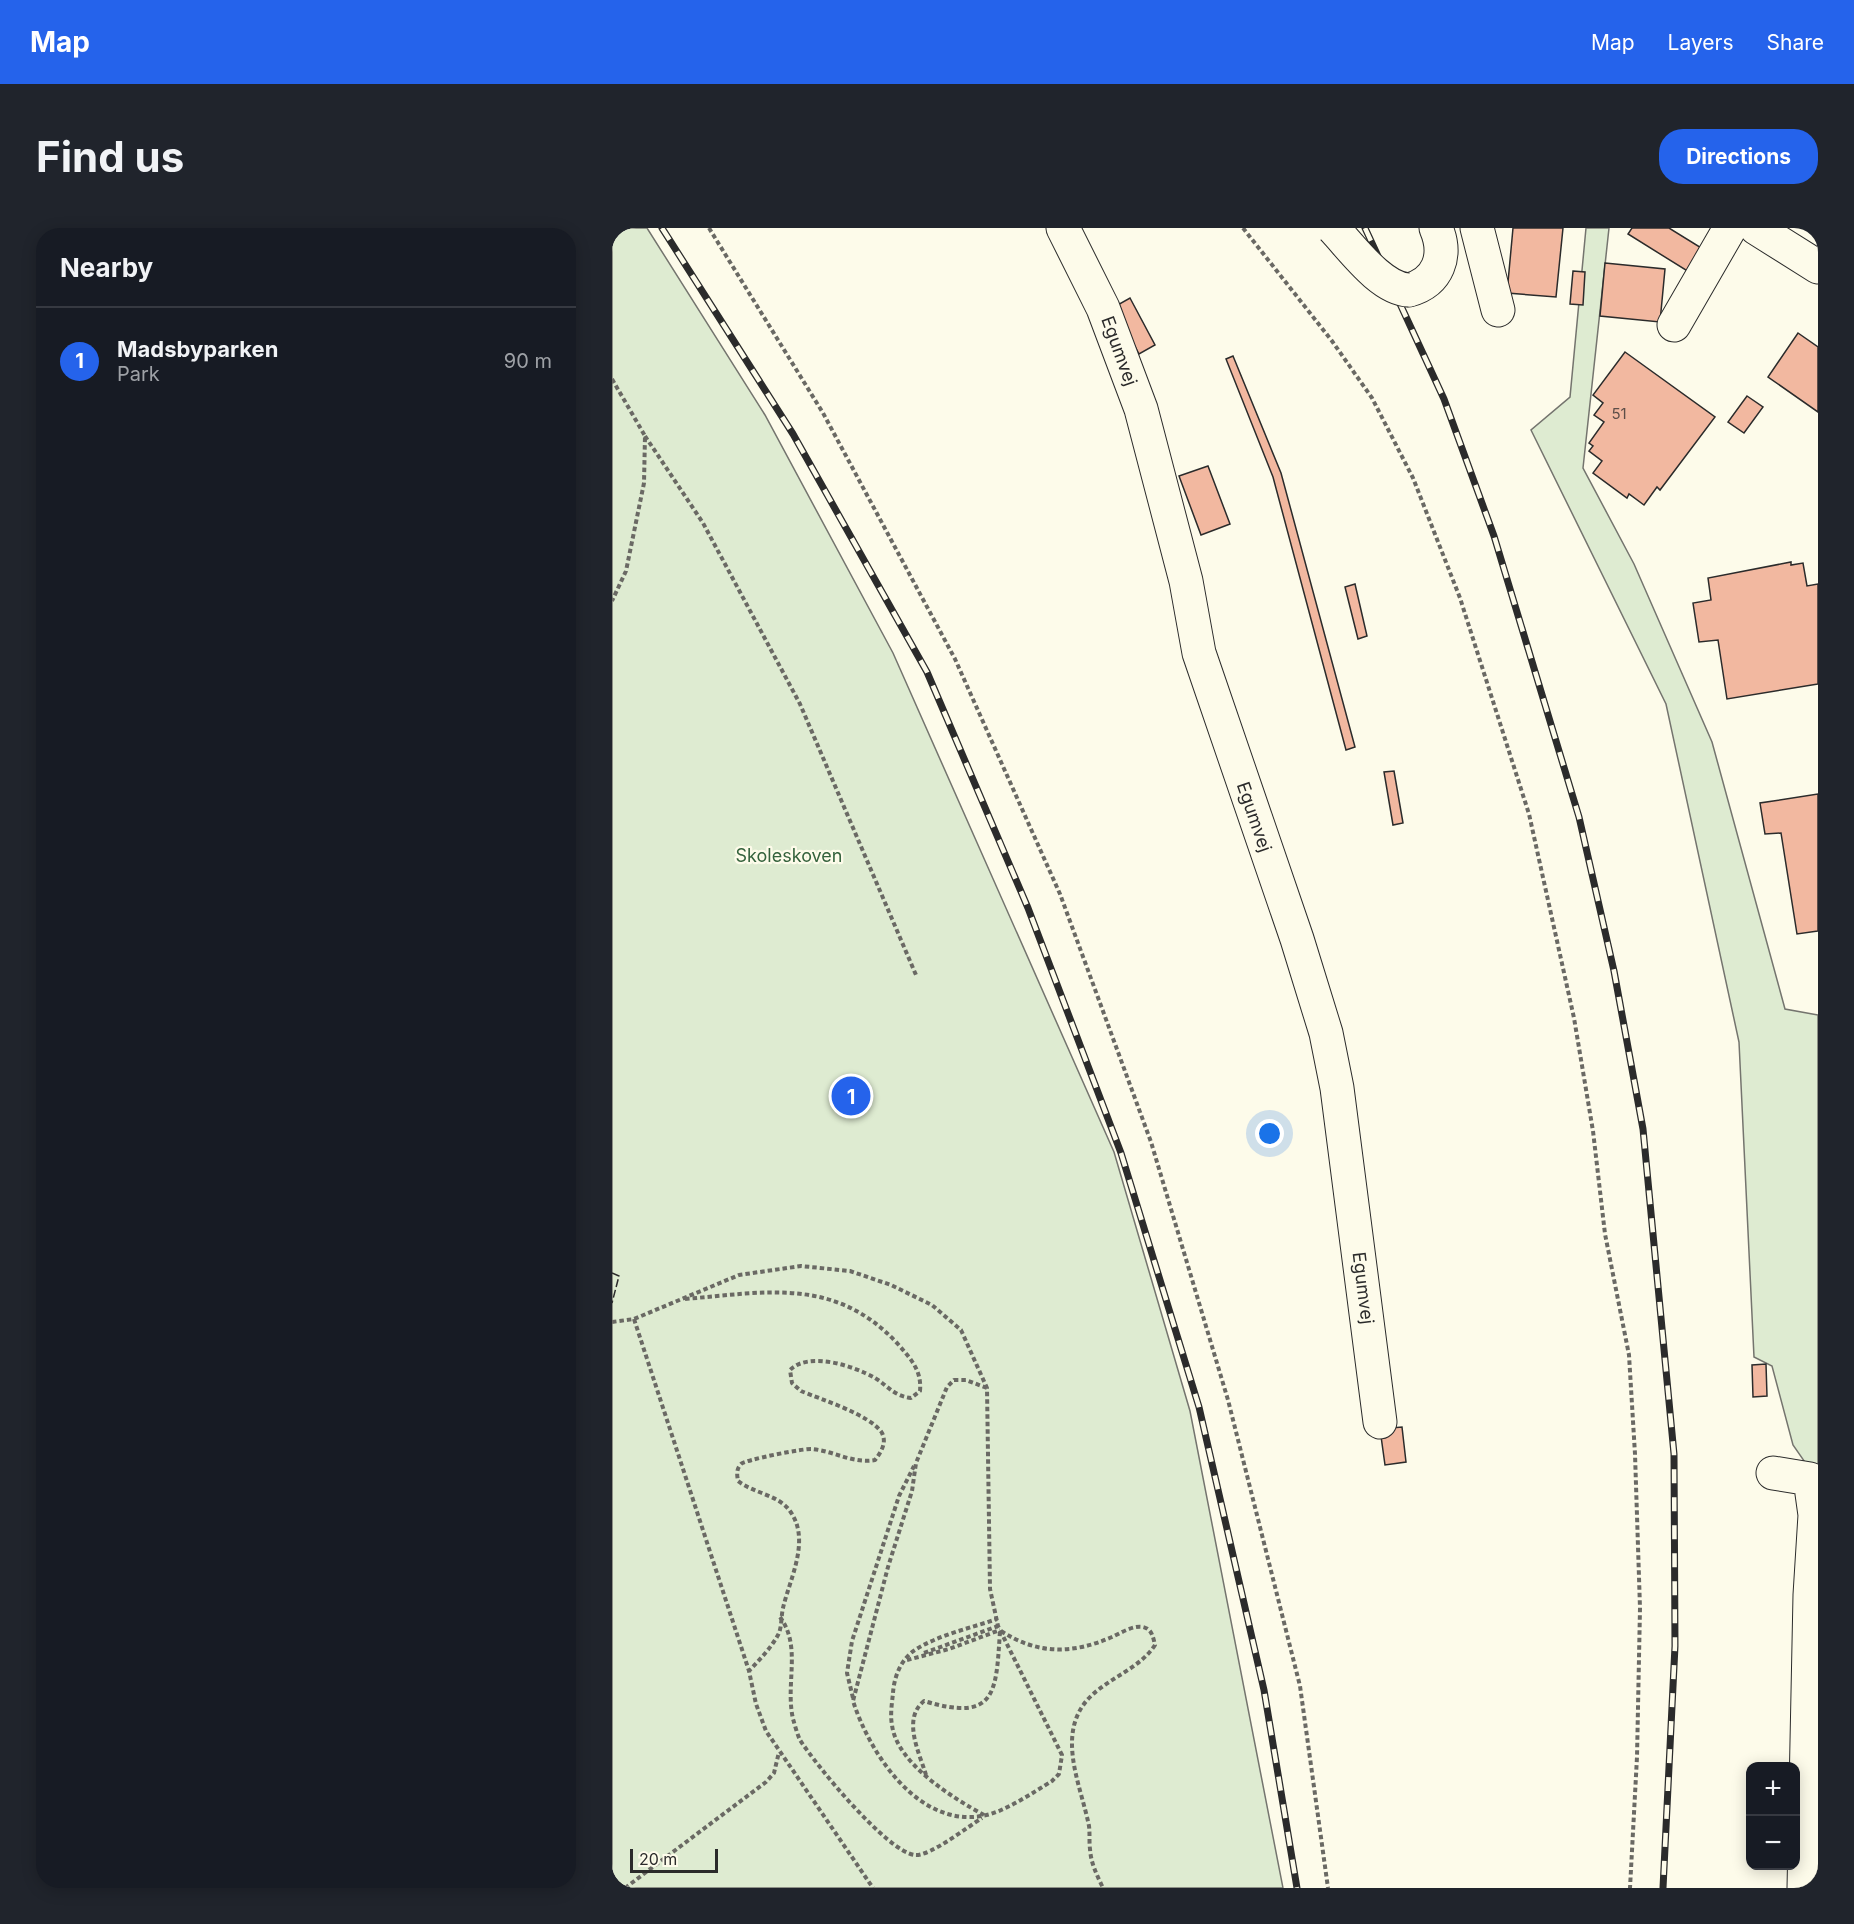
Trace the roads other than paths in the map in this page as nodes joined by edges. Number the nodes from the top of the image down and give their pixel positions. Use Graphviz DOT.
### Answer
graph roads {
  1 [pos="1063,228"];
  2 [pos="1333,228"];
  3 [pos="1436,228"];
  4 [pos="1477,228"];
  5 [pos="1730,228"];
  6 [pos="1756,228"];
  7 [pos="1818,267"];
  8 [pos="1498,310"];
  9 [pos="1674,325"];
  10 [pos="1380,1422"];
  11 [pos="1773,1473"];
  12 [pos="1804,1888"];
  1 -- 10 [label="street, Egumvej"];
  2 -- 3 [label="street, bridge"];
  4 -- 8 [label="street"];
  5 -- 9 [label="street"];
  6 -- 7 [label="street"];
  11 -- 12 [label="street"];
}
